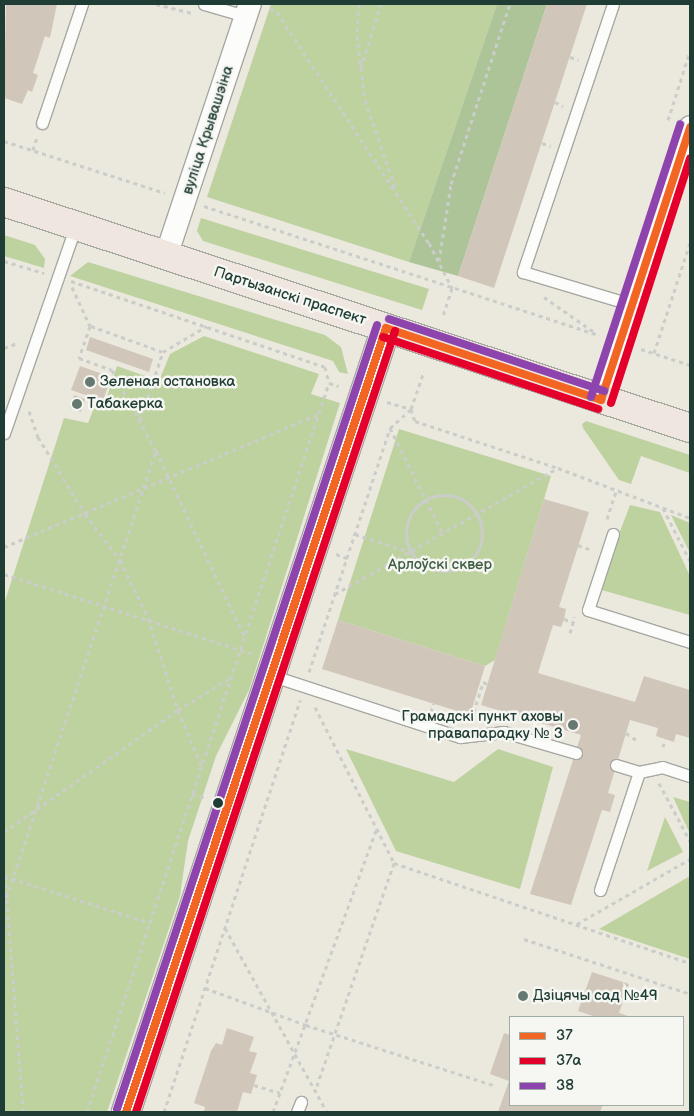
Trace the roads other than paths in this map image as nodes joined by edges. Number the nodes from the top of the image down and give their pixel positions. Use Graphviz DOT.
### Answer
graph roads {
  1 [pos="82,4"];
  2 [pos="204,4"];
  3 [pos="614,4"];
  4 [pos="253,9"];
  5 [pos="42,123"];
  6 [pos="690,127"];
  7 [pos="4,202"];
  8 [pos="76,226"];
  9 [pos="166,256"];
  10 [pos="633,305"];
  11 [pos="386,328"];
  12 [pos="601,400"];
  13 [pos="690,428"];
  14 [pos="4,433"];
  15 [pos="612,534"];
  16 [pos="690,642"];
  17 [pos="270,676"];
  18 [pos="576,753"];
  19 [pos="616,765"];
  20 [pos="639,772"];
  21 [pos="690,776"];
  22 [pos="600,890"];
  23 [pos="126,1112"];
  1 -- 5 [label="lane"];
  2 -- 4 [label="lane"];
  3 -- 10 [label="lane"];
  4 -- 9 [label="street, вуліца Крывашэіна"];
  6 -- 10 [label="street"];
  7 -- 8 [label="main road, Партызанскі праспект"];
  8 -- 9 [label="main road, Партызанскі праспект"];
  8 -- 14 [label="lane"];
  9 -- 11 [label="main road, Партызанскі праспект"];
  10 -- 12 [label="street"];
  11 -- 12 [label="main road, Партызанскі праспект"];
  11 -- 17 [label="street"];
  12 -- 13 [label="main road, Партызанскі праспект"];
  15 -- 16 [label="lane"];
  17 -- 18 [label="lane"];
  17 -- 23 [label="street"];
  19 -- 20 [label="lane"];
  20 -- 21 [label="lane"];
  20 -- 22 [label="lane"];
}
